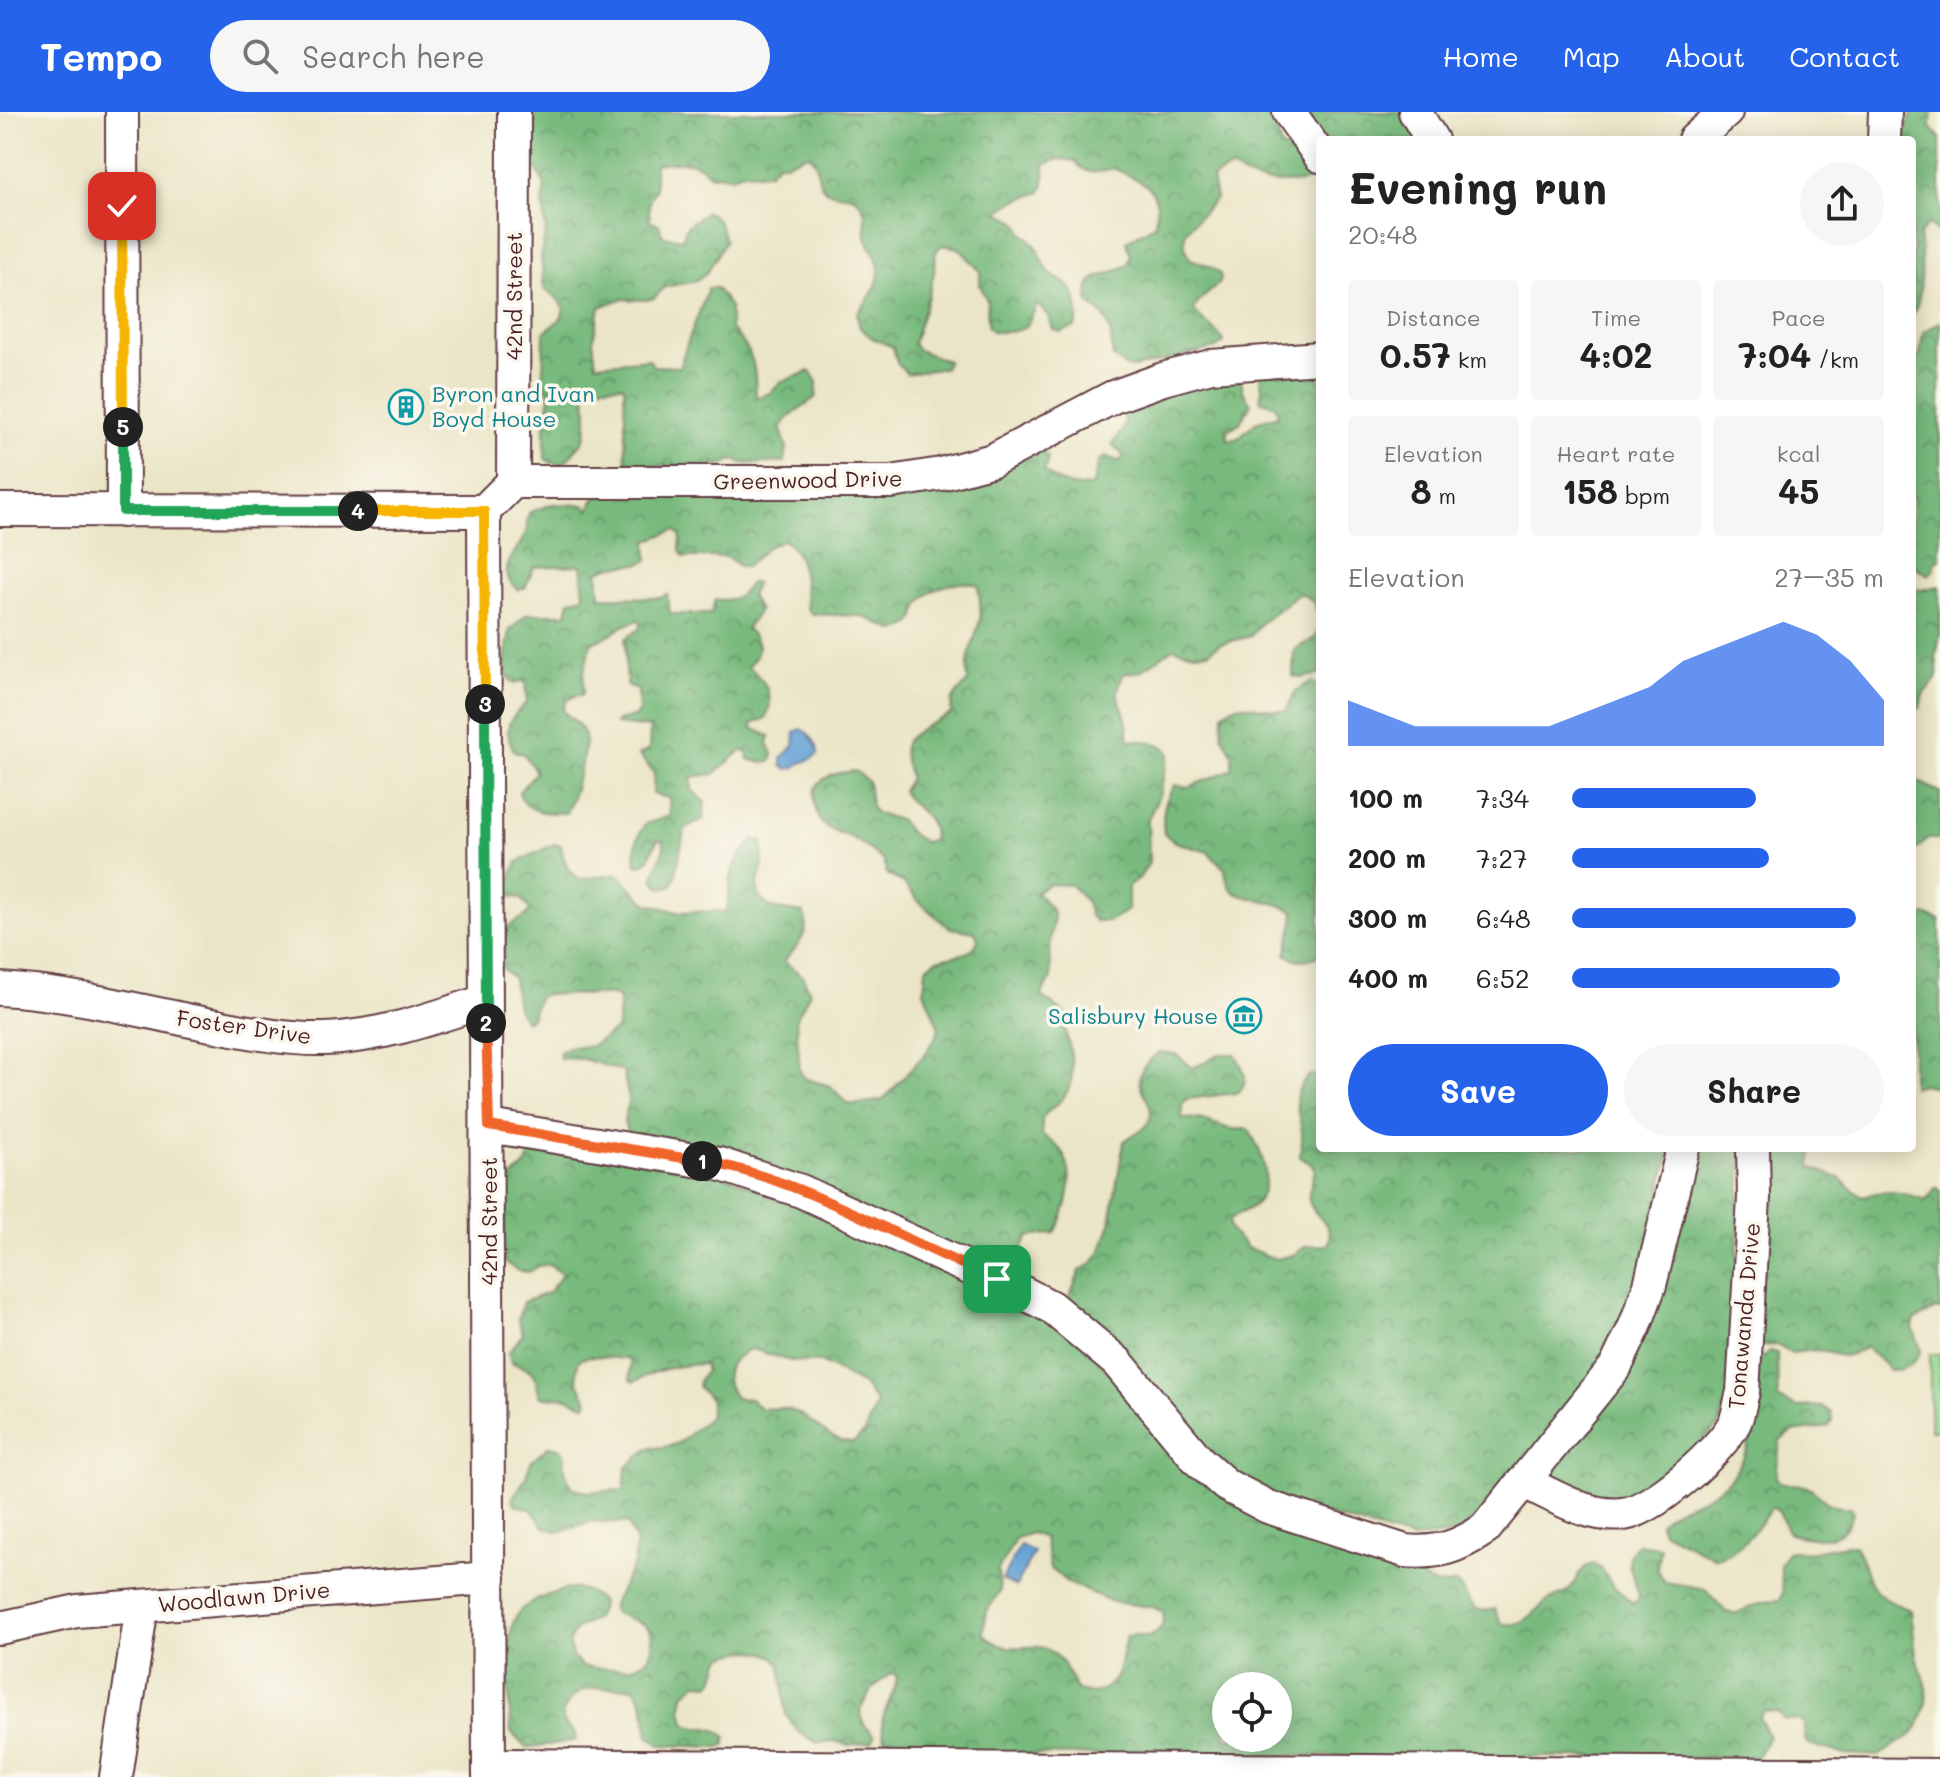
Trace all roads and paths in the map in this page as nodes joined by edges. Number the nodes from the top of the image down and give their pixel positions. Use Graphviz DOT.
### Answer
graph roads {
  1 [pos="122,112"];
  2 [pos="514,112"];
  3 [pos="1289,112"];
  4 [pos="1415,112"];
  5 [pos="1726,112"];
  6 [pos="1885,112"];
  7 [pos="1430,136"];
  8 [pos="1699,136"];
  9 [pos="1884,136"];
  10 [pos="1316,150"];
  11 [pos="1316,358"];
  12 [pos="513,482"];
  13 [pos="0,510"];
  14 [pos="123,511"];
  15 [pos="484,511"];
  16 [pos="0,989"];
  17 [pos="485,1001"];
  18 [pos="489,1126"];
  19 [pos="1682,1152"];
  20 [pos="1753,1152"];
  21 [pos="1524,1482"];
  22 [pos="489,1578"];
  23 [pos="142,1606"];
  24 [pos="0,1628"];
  25 [pos="489,1771"];
  26 [pos="1940,1775"];
  27 [pos="116,1777"];
  1 -- 14 [label="street"];
  2 -- 12 [label="street, 42nd Street"];
  3 -- 10 [label="street"];
  4 -- 7 [label="street"];
  5 -- 8 [label="street"];
  6 -- 9 [label="street"];
  11 -- 12 [label="street, Greenwood Drive"];
  12 -- 15 [label="street"];
  13 -- 14 [label="street"];
  14 -- 15 [label="street"];
  15 -- 17 [label="street, 42nd Street"];
  16 -- 17 [label="street, Foster Drive"];
  17 -- 18 [label="street, 42nd Street"];
  18 -- 21 [label="street"];
  18 -- 22 [label="street, 42nd Street"];
  19 -- 21 [label="street"];
  20 -- 21 [label="street, Tonawanda Drive"];
  22 -- 23 [label="street, Woodlawn Drive"];
  22 -- 25 [label="street, 42nd Street"];
  23 -- 24 [label="street, Woodlawn Drive"];
  23 -- 27 [label="street"];
  25 -- 26 [label="street"];
}
